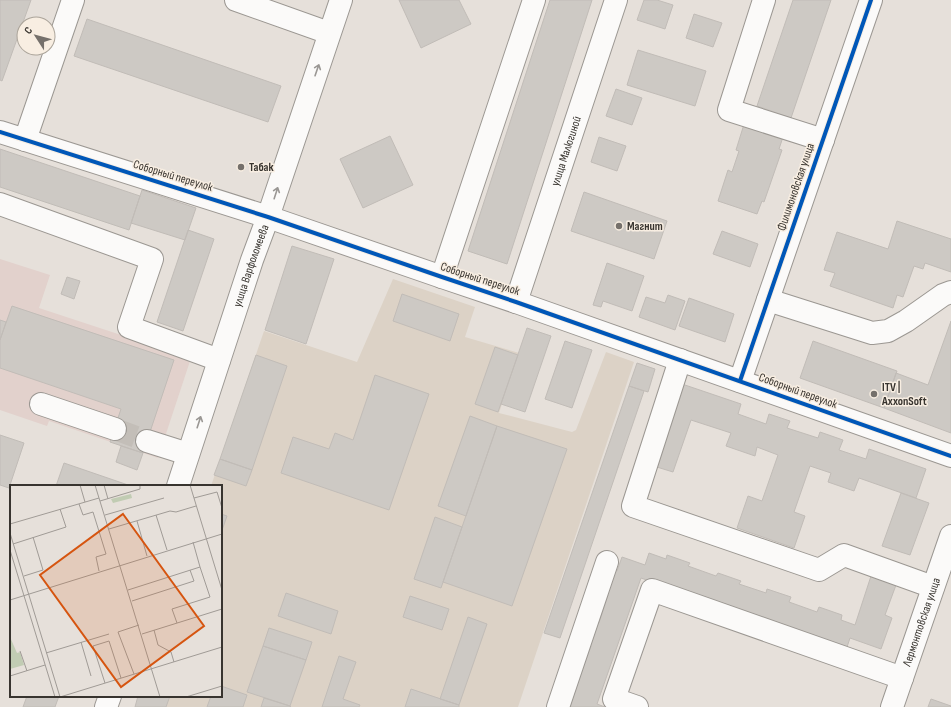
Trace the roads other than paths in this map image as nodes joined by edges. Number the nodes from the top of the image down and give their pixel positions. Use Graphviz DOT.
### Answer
graph roads {
  1 [pos="73,0"];
  2 [pos="236,0"];
  3 [pos="341,0"];
  4 [pos="534,0"];
  5 [pos="616,0"];
  6 [pos="764,0"];
  7 [pos="871,0"];
  8 [pos="329,33"];
  9 [pos="0,132"];
  10 [pos="25,140"];
  11 [pos="823,140"];
  12 [pos="0,204"];
  13 [pos="268,217"];
  14 [pos="442,277"];
  15 [pos="951,292"];
  16 [pos="768,300"];
  17 [pos="516,302"];
  18 [pos="219,360"];
  19 [pos="680,360"];
  20 [pos="740,381"];
  21 [pos="41,404"];
  22 [pos="115,429"];
  23 [pos="147,441"];
  24 [pos="188,454"];
  25 [pos="951,456"];
  26 [pos="178,485"];
  27 [pos="951,536"];
  28 [pos="607,562"];
  29 [pos="933,587"];
  30 [pos="902,678"];
  31 [pos="110,697"];
  32 [pos="106,707"];
  33 [pos="558,707"];
  34 [pos="637,707"];
  35 [pos="892,707"];
  1 -- 10 [label="street"];
  2 -- 8 [label="street"];
  3 -- 8 [label="street, улица Варфоломеева"];
  4 -- 14 [label="street"];
  5 -- 17 [label="street, улица Малюгиной"];
  6 -- 11 [label="street"];
  7 -- 11 [label="street, Филимоновская улица"];
  13 -- 8 [label="street, улица Варфоломеева, one-way"];
  9 -- 10 [label="street, Соборный переулок"];
  10 -- 13 [label="street, Соборный переулок"];
  11 -- 16 [label="street, Филимоновская улица"];
  12 -- 18 [label="street"];
  13 -- 14 [label="street, Соборный переулок"];
  13 -- 18 [label="street, улица Варфоломеева"];
  14 -- 17 [label="street, Соборный переулок"];
  15 -- 16 [label="street"];
  16 -- 20 [label="street, Филимоновская улица"];
  17 -- 19 [label="street, Соборный переулок"];
  24 -- 18 [label="street, улица Варфоломеева, one-way"];
  19 -- 20 [label="street, Соборный переулок"];
  19 -- 29 [label="street"];
  20 -- 25 [label="street, Соборный переулок"];
  21 -- 22 [label="street"];
  23 -- 24 [label="street"];
  24 -- 26 [label="street, улица Варфоломеева"];
  27 -- 29 [label="street, Лермонтовская улица"];
  28 -- 33 [label="street"];
  29 -- 30 [label="street, Лермонтовская улица"];
  30 -- 34 [label="street"];
  30 -- 35 [label="street, Лермонтовская улица"];
  31 -- 32 [label="street"];
}
